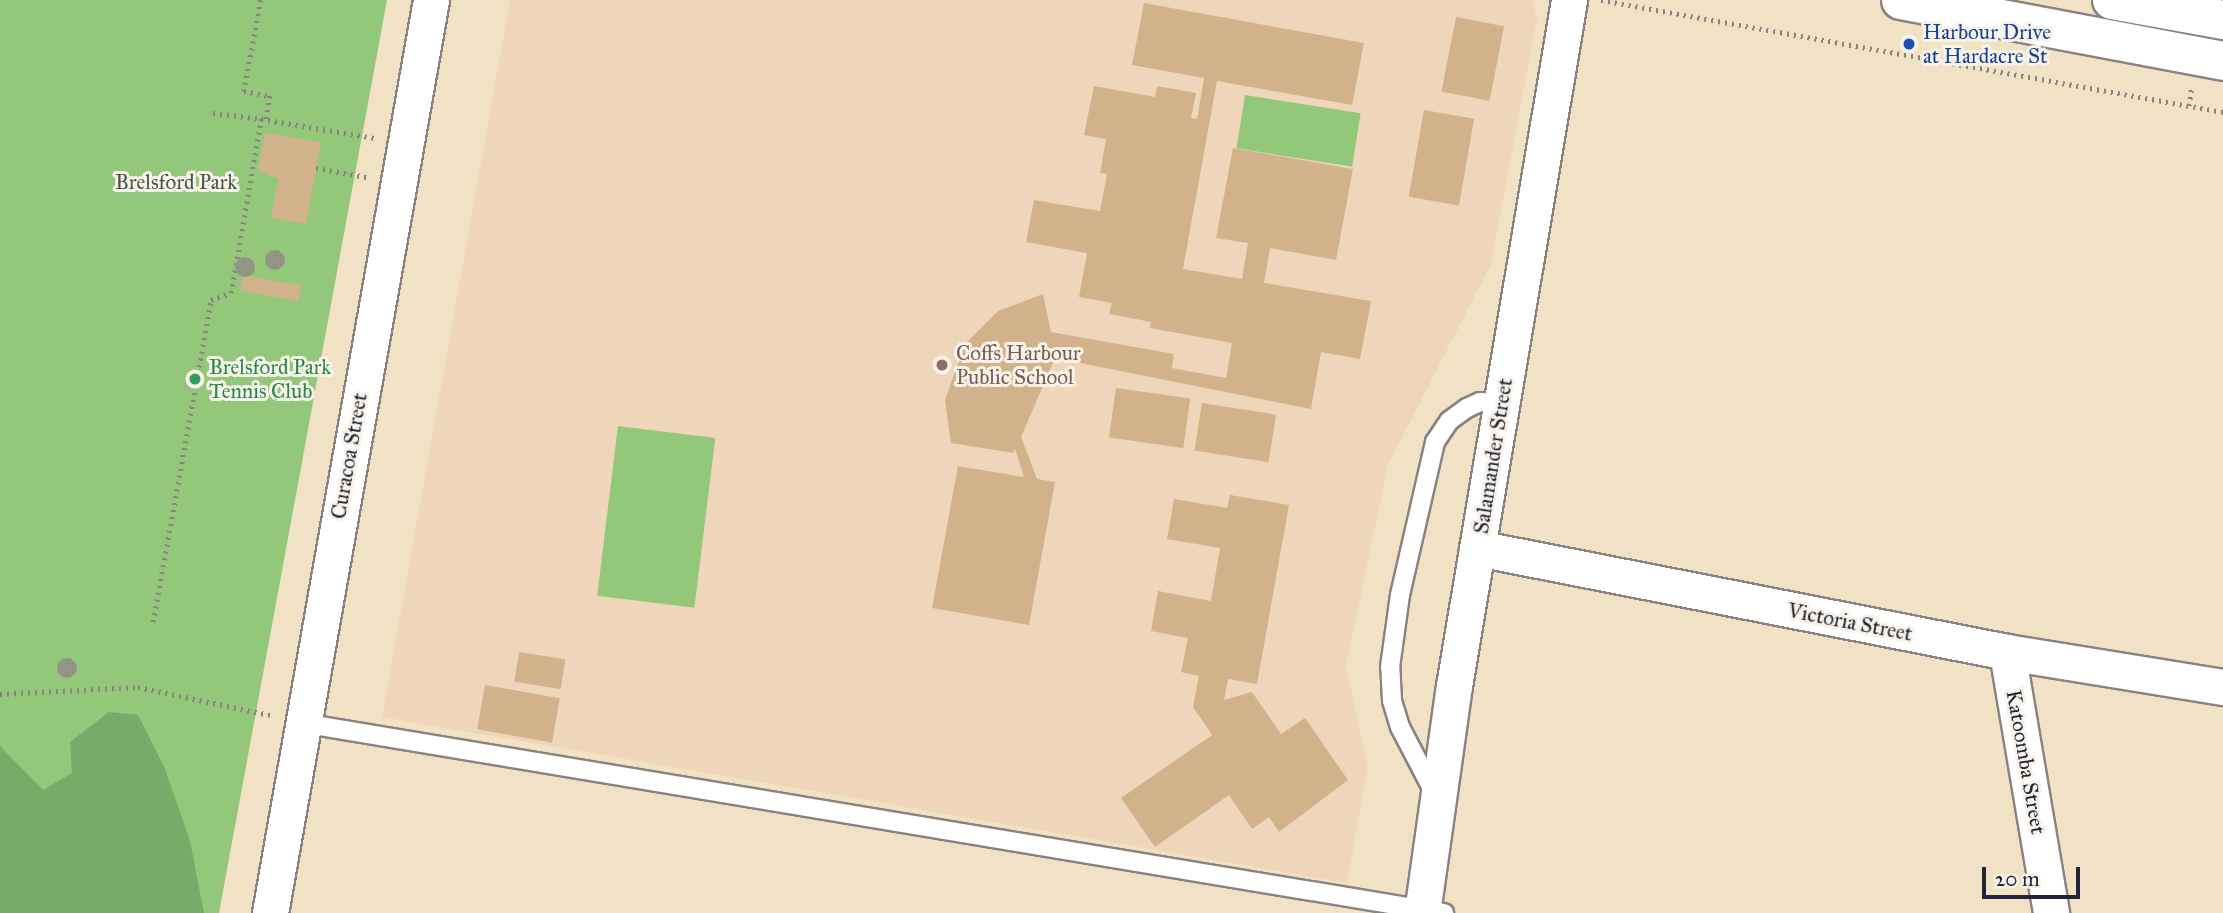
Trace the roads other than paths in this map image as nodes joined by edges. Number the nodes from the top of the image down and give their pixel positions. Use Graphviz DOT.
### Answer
graph roads {
  1 [pos="431,0"];
  2 [pos="1569,0"];
  3 [pos="1900,0"];
  4 [pos="2112,0"];
  5 [pos="2223,20"];
  6 [pos="2223,61"];
  7 [pos="1502,403"];
  8 [pos="1478,548"];
  9 [pos="2007,652"];
  10 [pos="2223,687"];
  11 [pos="302,723"];
  12 [pos="1438,800"];
  13 [pos="1430,912"];
  14 [pos="270,913"];
  15 [pos="2051,913"];
  1 -- 11 [label="street, Curacoa Street"];
  2 -- 7 [label="street, Salamander Street"];
  3 -- 6 [label="street"];
  4 -- 5 [label="street"];
  7 -- 8 [label="street, Salamander Street"];
  7 -- 12 [label="lane"];
  8 -- 9 [label="street, Victoria Street"];
  8 -- 12 [label="street, Salamander Street"];
  9 -- 10 [label="street, Victoria Street"];
  9 -- 15 [label="street, Katoomba Street"];
  11 -- 13 [label="lane"];
  11 -- 14 [label="street, Curacoa Street"];
  12 -- 13 [label="street, Salamander Street"];
}
